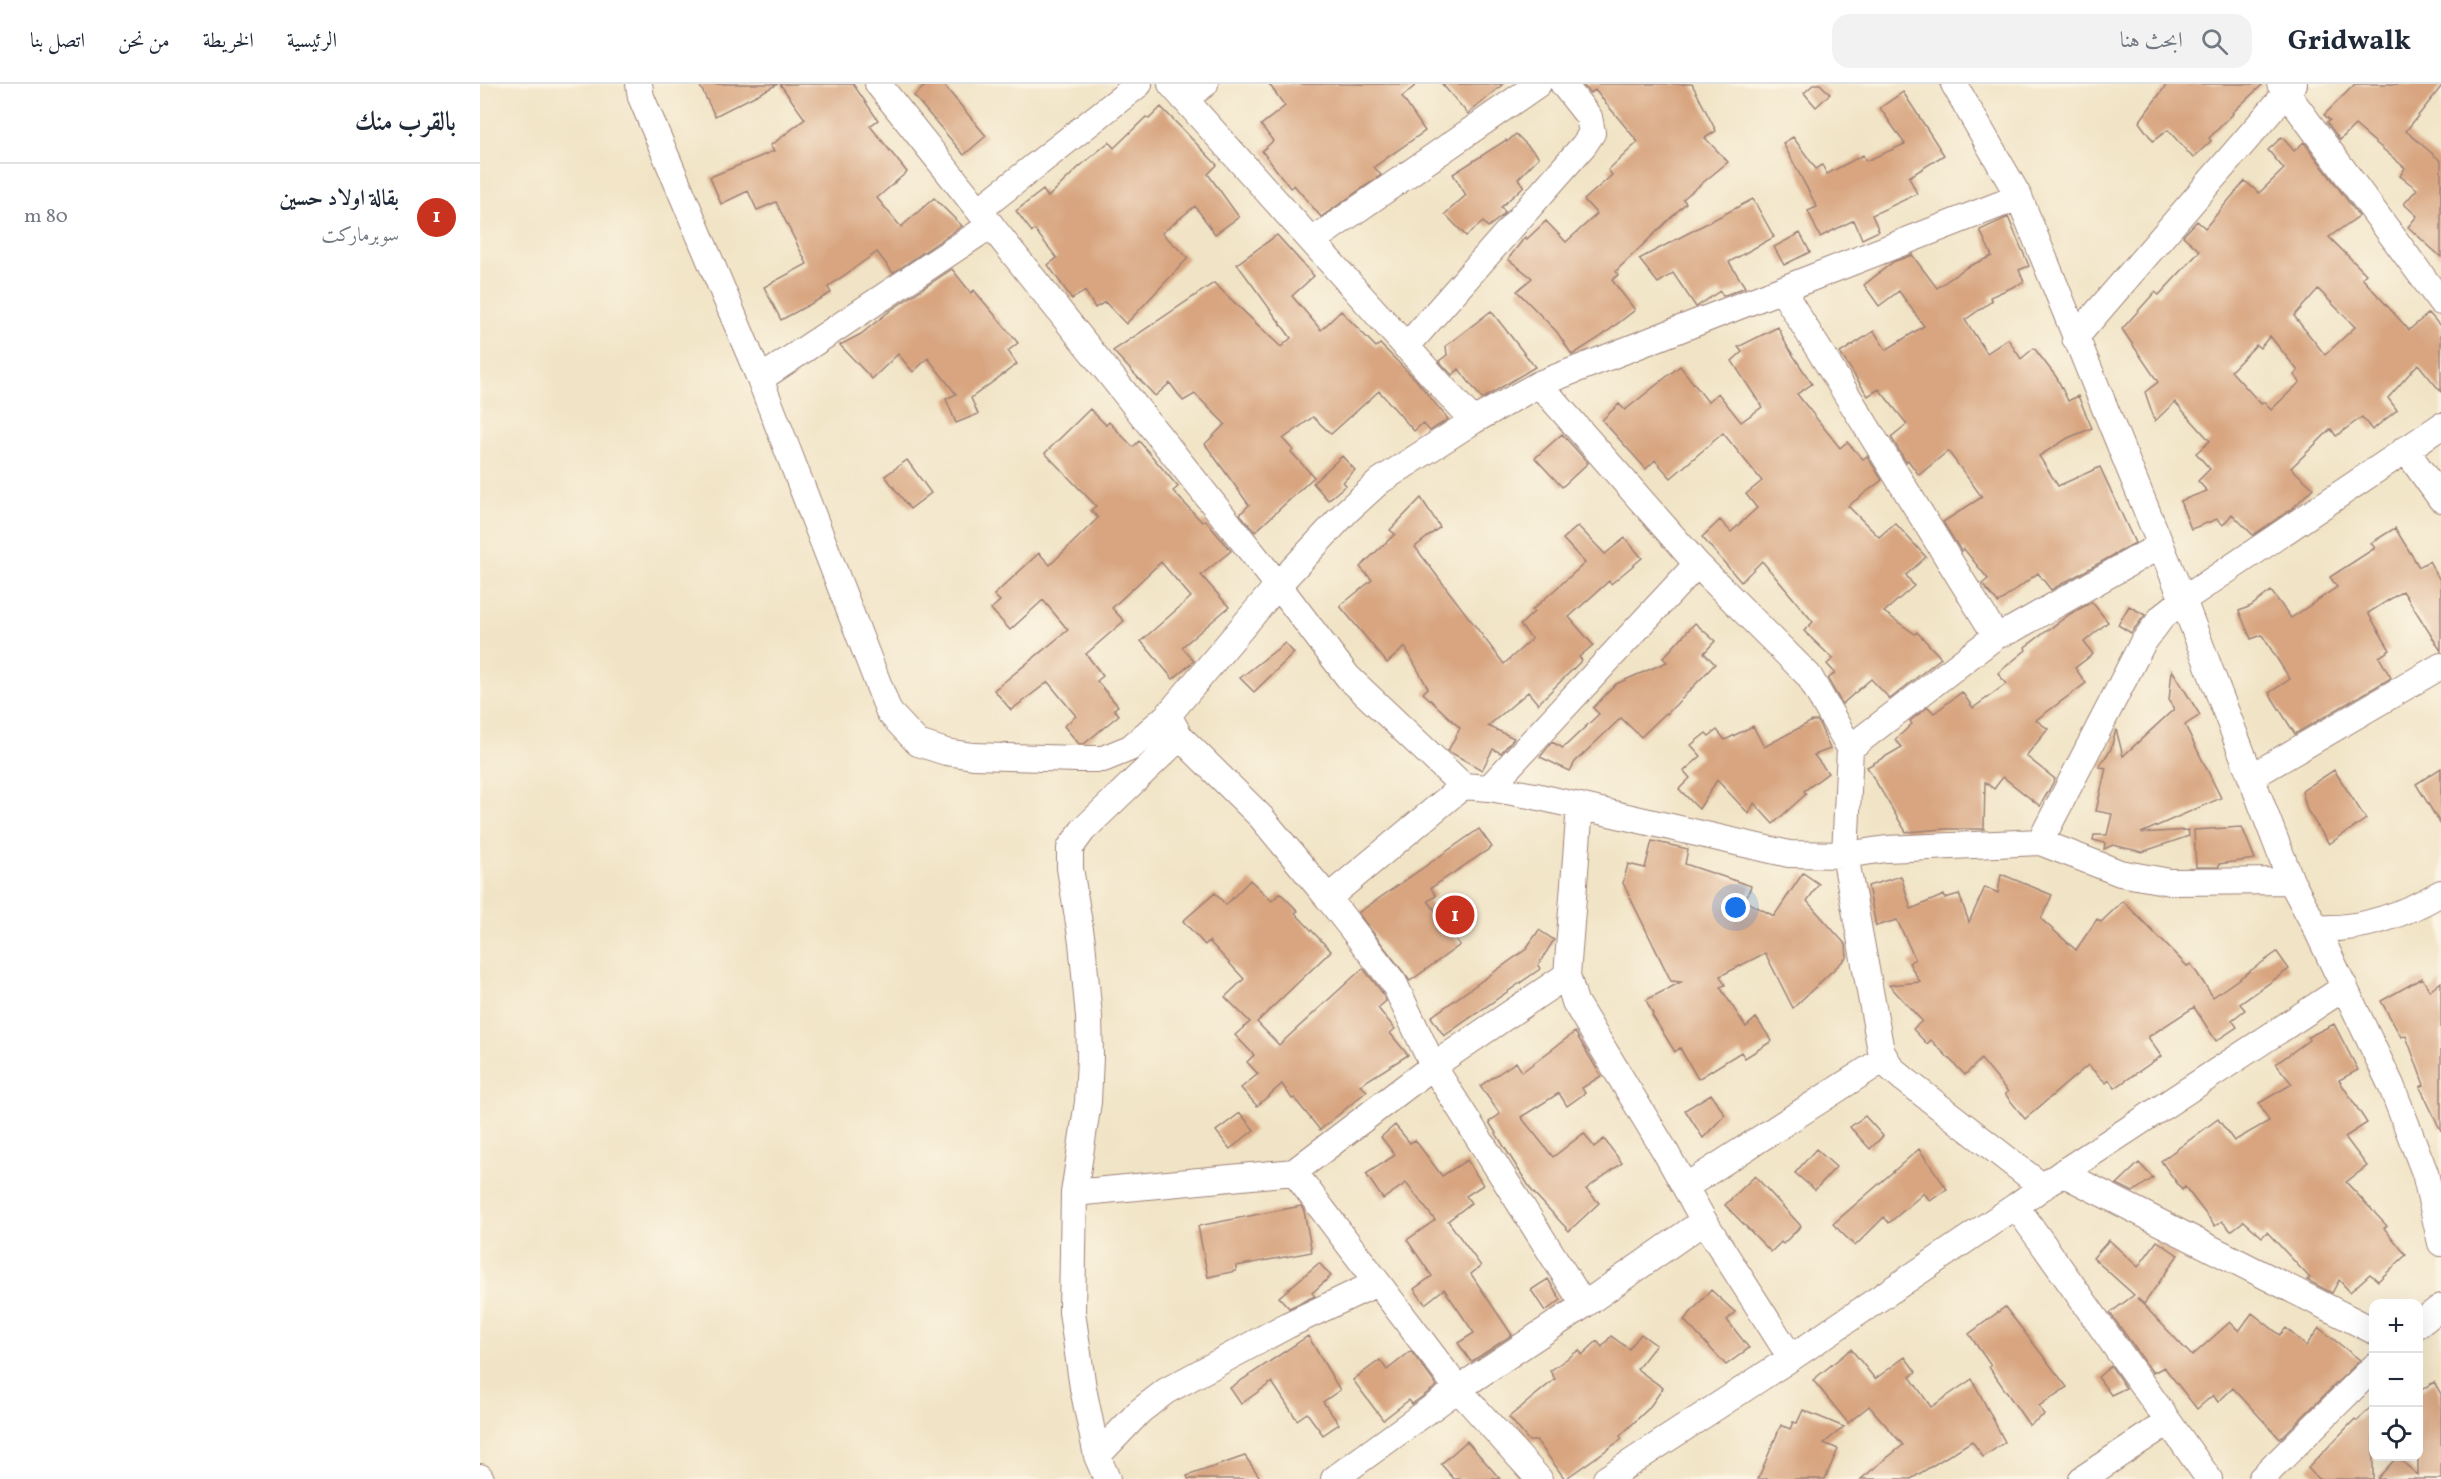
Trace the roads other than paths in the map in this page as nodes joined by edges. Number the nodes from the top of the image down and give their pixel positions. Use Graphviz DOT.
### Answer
graph roads {
  1 [pos="639,84"];
  2 [pos="878,84"];
  3 [pos="1139,84"];
  4 [pos="1205,84"];
  5 [pos="1538,84"];
  6 [pos="1563,84"];
  7 [pos="1954,84"];
  8 [pos="2287,87"];
  9 [pos="1177,91"];
  10 [pos="2019,197"];
  11 [pos="985,217"];
  12 [pos="1312,241"];
  13 [pos="1782,290"];
  14 [pos="2441,302"];
  15 [pos="2075,338"];
  16 [pos="1406,347"];
  17 [pos="760,379"];
  18 [pos="1539,384"];
  19 [pos="1473,421"];
  20 [pos="2441,426"];
  21 [pos="2406,448"];
  22 [pos="2441,500"];
  23 [pos="2161,545"];
  24 [pos="1697,564"];
  25 [pos="1278,585"];
  26 [pos="2183,600"];
  27 [pos="1996,636"];
  28 [pos="2441,666"];
  29 [pos="1174,726"];
  30 [pos="1850,748"];
  31 [pos="2251,777"];
  32 [pos="1462,786"];
  33 [pos="1489,788"];
  34 [pos="1580,806"];
  35 [pos="2040,842"];
  36 [pos="1845,855"];
  37 [pos="2291,881"];
  38 [pos="2441,893"];
  39 [pos="1328,898"];
  40 [pos="2316,928"];
  41 [pos="1567,975"];
  42 [pos="2345,987"];
  43 [pos="1884,1059"];
  44 [pos="1433,1066"];
  45 [pos="2433,1166"];
  46 [pos="1294,1172"];
  47 [pos="2053,1180"];
  48 [pos="1685,1186"];
  49 [pos="1074,1193"];
  50 [pos="2016,1206"];
  51 [pos="1704,1221"];
  52 [pos="2441,1243"];
  53 [pos="1377,1283"];
  54 [pos="1584,1305"];
  55 [pos="2441,1306"];
  56 [pos="2423,1321"];
  57 [pos="2369,1329"];
  58 [pos="1791,1358"];
  59 [pos="2369,1371"];
  60 [pos="1458,1389"];
  61 [pos="2168,1422"];
  62 [pos="1102,1468"];
  63 [pos="1611,1478"];
  64 [pos="1334,1479"];
  65 [pos="1539,1479"];
  66 [pos="2082,1479"];
  67 [pos="2209,1479"];
  68 [pos="2261,1479"];
  1 -- 17 [label="street"];
  2 -- 11 [label="street"];
  3 -- 11 [label="street"];
  4 -- 9 [label="street"];
  5 -- 12 [label="street"];
  6 -- 16 [label="street"];
  7 -- 10 [label="street"];
  8 -- 14 [label="street"];
  8 -- 15 [label="street"];
  9 -- 12 [label="street"];
  10 -- 13 [label="street"];
  10 -- 15 [label="street"];
  11 -- 17 [label="street"];
  11 -- 25 [label="street"];
  12 -- 16 [label="street"];
  13 -- 18 [label="street"];
  13 -- 27 [label="street"];
  15 -- 23 [label="street"];
  16 -- 19 [label="street"];
  17 -- 29 [label="street"];
  18 -- 19 [label="street"];
  18 -- 24 [label="street"];
  19 -- 25 [label="street"];
  20 -- 21 [label="street"];
  21 -- 22 [label="street"];
  21 -- 26 [label="street"];
  23 -- 26 [label="street"];
  23 -- 27 [label="street"];
  24 -- 30 [label="street"];
  24 -- 33 [label="street"];
  25 -- 29 [label="street"];
  25 -- 32 [label="street"];
  26 -- 31 [label="street"];
  26 -- 35 [label="street"];
  27 -- 30 [label="street"];
  28 -- 31 [label="street"];
  29 -- 39 [label="street"];
  29 -- 49 [label="street"];
  30 -- 36 [label="street"];
  31 -- 37 [label="street"];
  32 -- 33 [label="street"];
  32 -- 39 [label="street"];
  33 -- 34 [label="street"];
  34 -- 36 [label="street"];
  34 -- 41 [label="street"];
  35 -- 36 [label="street"];
  35 -- 37 [label="street"];
  36 -- 43 [label="street"];
  37 -- 40 [label="street"];
  38 -- 40 [label="street"];
  39 -- 44 [label="street"];
  40 -- 42 [label="street"];
  41 -- 44 [label="street"];
  41 -- 48 [label="street"];
  42 -- 45 [label="street"];
  42 -- 47 [label="street"];
  43 -- 47 [label="street"];
  43 -- 48 [label="street"];
  44 -- 46 [label="street"];
  44 -- 54 [label="street"];
  45 -- 52 [label="street"];
  46 -- 49 [label="street"];
  46 -- 53 [label="street"];
  47 -- 50 [label="street"];
  47 -- 57 [label="street"];
  48 -- 51 [label="street"];
  49 -- 62 [label="street"];
  50 -- 58 [label="street"];
  50 -- 61 [label="street"];
  51 -- 54 [label="street"];
  51 -- 58 [label="street"];
  53 -- 60 [label="street"];
  53 -- 62 [label="street"];
  54 -- 60 [label="street"];
  55 -- 56 [label="street"];
  58 -- 63 [label="street"];
  59 -- 68 [label="street"];
  60 -- 64 [label="street"];
  60 -- 65 [label="street"];
  61 -- 66 [label="street"];
  61 -- 67 [label="street"];
}
